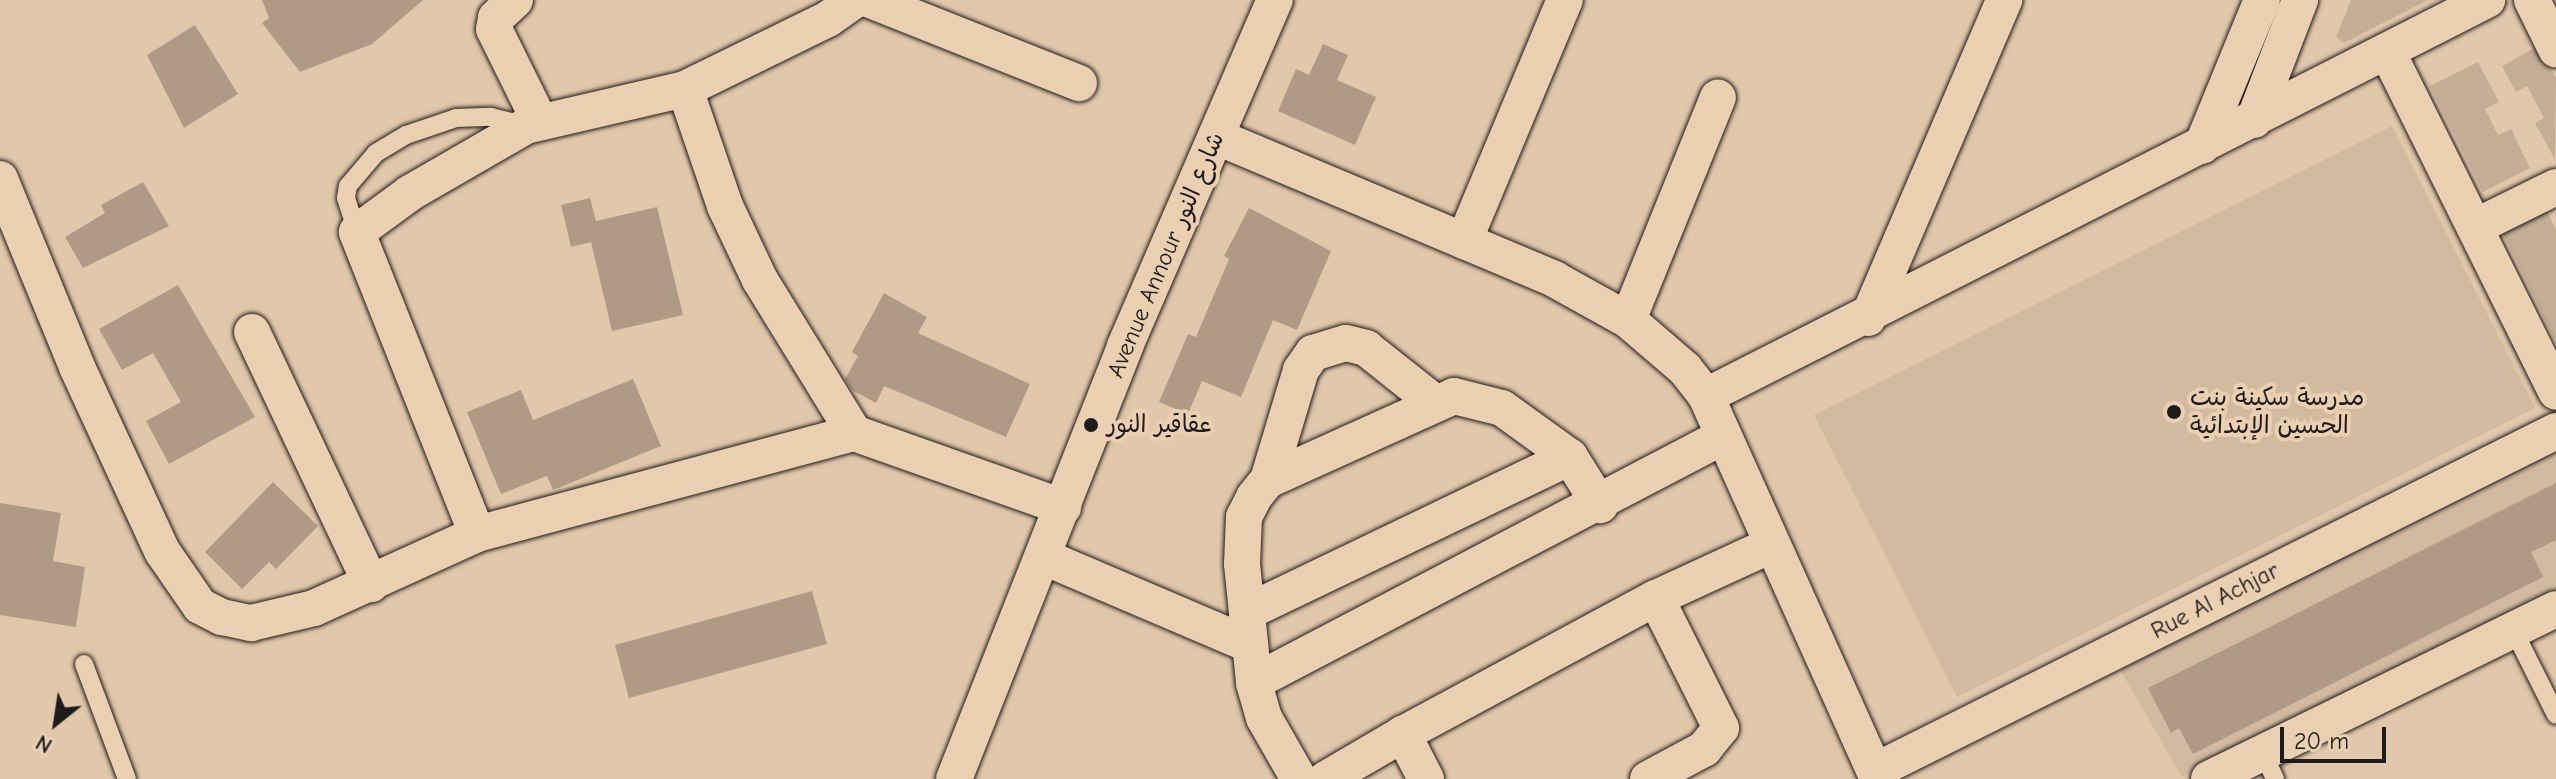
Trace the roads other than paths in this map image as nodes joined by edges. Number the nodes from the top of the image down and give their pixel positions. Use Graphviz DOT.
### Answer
graph roads {
  1 [pos="515,0"];
  2 [pos="855,0"];
  3 [pos="870,0"];
  4 [pos="1275,0"];
  5 [pos="1565,0"];
  6 [pos="2004,0"];
  7 [pos="2262,0"];
  8 [pos="2300,0"];
  9 [pos="2487,0"];
  10 [pos="2532,0"];
  11 [pos="2556,49"];
  12 [pos="2388,53"];
  13 [pos="1079,83"];
  14 [pos="685,89"];
  15 [pos="1718,97"];
  16 [pos="2254,120"];
  17 [pos="533,124"];
  18 [pos="1217,137"];
  19 [pos="2202,146"];
  20 [pos="0,179"];
  21 [pos="2556,187"];
  22 [pos="2475,227"];
  23 [pos="357,232"];
  24 [pos="1464,241"];
  25 [pos="1868,318"];
  26 [pos="1628,320"];
  27 [pos="252,332"];
  28 [pos="2556,392"];
  29 [pos="1706,396"];
  30 [pos="1434,402"];
  31 [pos="2556,431"];
  32 [pos="854,433"];
  33 [pos="1724,436"];
  34 [pos="1570,457"];
  35 [pos="1268,480"];
  36 [pos="1600,505"];
  37 [pos="1063,507"];
  38 [pos="477,534"];
  39 [pos="1771,545"];
  40 [pos="1044,557"];
  41 [pos="371,584"];
  42 [pos="1656,598"];
  43 [pos="2556,609"];
  44 [pos="1249,628"];
  45 [pos="2513,629"];
  46 [pos="84,664"];
  47 [pos="1254,682"];
  48 [pos="2556,715"];
  49 [pos="1403,734"];
  50 [pos="2269,766"];
  51 [pos="1876,775"];
  52 [pos="127,779"];
  53 [pos="954,779"];
  54 [pos="1299,779"];
  55 [pos="1326,779"];
  56 [pos="1426,779"];
  57 [pos="1648,779"];
  58 [pos="2209,779"];
  1 -- 17 [label="street"];
  2 -- 14 [label="street"];
  3 -- 13 [label="street"];
  4 -- 18 [label="street, Avenue Annour شارع النور"];
  5 -- 24 [label="street"];
  6 -- 25 [label="street"];
  7 -- 19 [label="street"];
  8 -- 16 [label="street"];
  9 -- 12 [label="street"];
  10 -- 11 [label="street"];
  12 -- 16 [label="street"];
  12 -- 22 [label="street"];
  14 -- 17 [label="street"];
  14 -- 32 [label="street"];
  15 -- 26 [label="street"];
  16 -- 19 [label="street"];
  17 -- 23 [label="street"];
  17 -- 23 [label="lane"];
  18 -- 24 [label="street"];
  18 -- 37 [label="street, Avenue Annour شارع النور"];
  19 -- 25 [label="street"];
  20 -- 41 [label="street"];
  21 -- 22 [label="street"];
  22 -- 28 [label="street"];
  23 -- 38 [label="street"];
  24 -- 26 [label="street"];
  25 -- 29 [label="street"];
  26 -- 29 [label="street"];
  27 -- 41 [label="street"];
  29 -- 33 [label="street"];
  30 -- 34 [label="street"];
  30 -- 35 [label="street"];
  30 -- 35 [label="street"];
  31 -- 51 [label="street, Rue Al Achjar"];
  32 -- 37 [label="street"];
  32 -- 38 [label="street"];
  33 -- 36 [label="street"];
  33 -- 39 [label="street"];
  34 -- 36 [label="street"];
  34 -- 44 [label="street"];
  35 -- 44 [label="street"];
  36 -- 47 [label="street"];
  37 -- 40 [label="street, Avenue Annour شارع النور"];
  38 -- 41 [label="street"];
  39 -- 42 [label="street"];
  39 -- 51 [label="street"];
  40 -- 44 [label="street"];
  40 -- 53 [label="street, Avenue Annour شارع النور"];
  42 -- 49 [label="street"];
  42 -- 57 [label="street"];
  43 -- 45 [label="street"];
  44 -- 47 [label="street"];
  45 -- 48 [label="lane"];
  45 -- 50 [label="street"];
  46 -- 52 [label="lane"];
  47 -- 54 [label="street"];
  49 -- 55 [label="street"];
  49 -- 56 [label="street"];
  50 -- 58 [label="street"];
}
